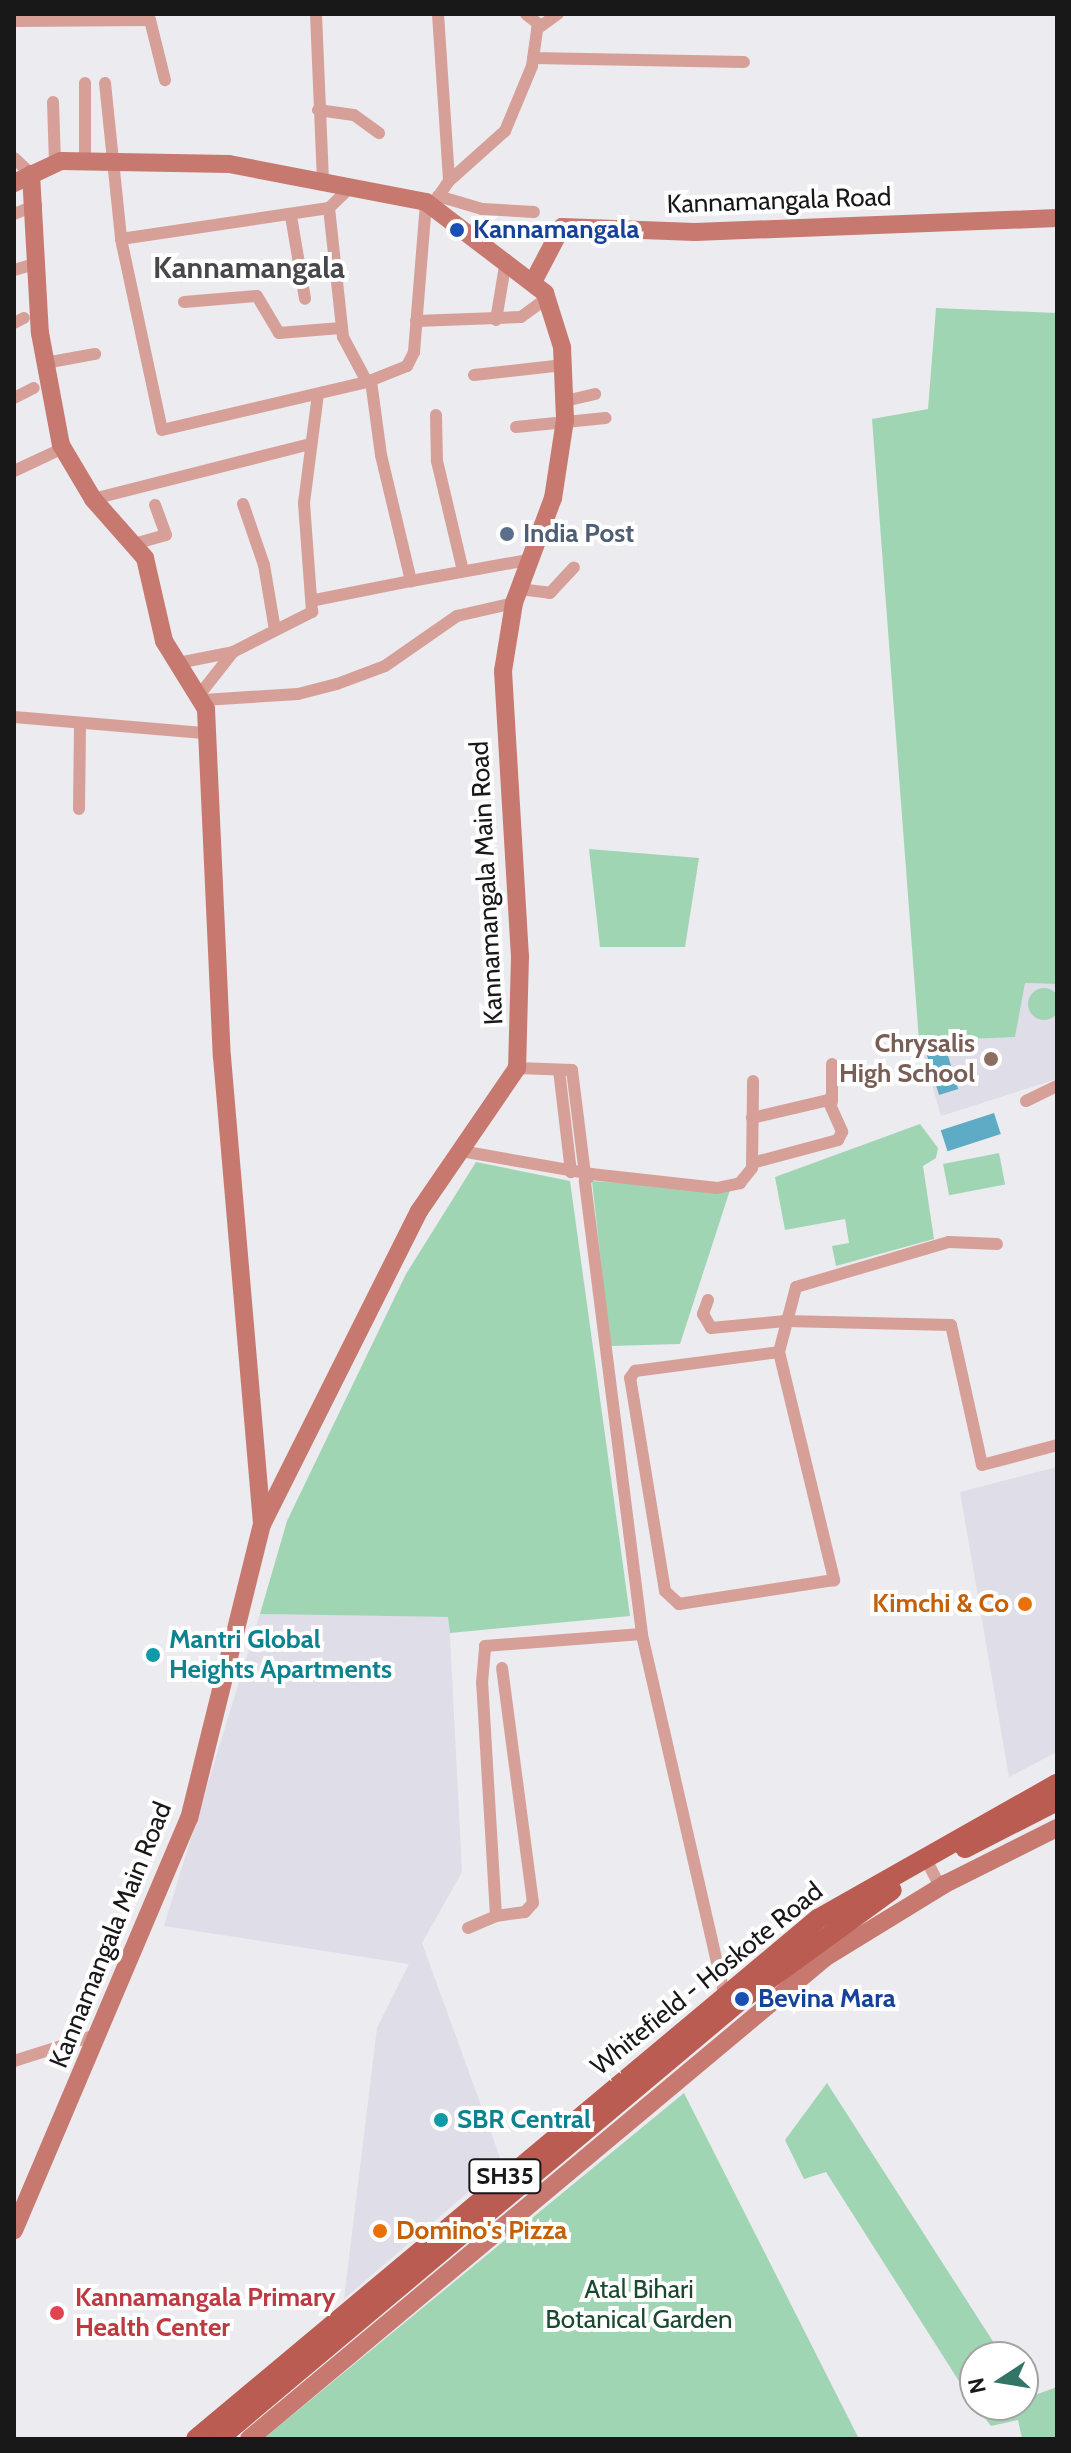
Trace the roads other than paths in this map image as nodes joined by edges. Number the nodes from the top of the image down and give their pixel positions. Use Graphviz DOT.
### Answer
graph roads {
  1 [pos="316,14"];
  2 [pos="438,14"];
  3 [pos="526,14"];
  4 [pos="556,15"];
  5 [pos="14,21"];
  6 [pos="541,26"];
  7 [pos="533,58"];
  8 [pos="744,62"];
  9 [pos="165,80"];
  10 [pos="85,83"];
  11 [pos="105,83"];
  12 [pos="53,102"];
  13 [pos="318,110"];
  14 [pos="379,133"];
  15 [pos="14,158"];
  16 [pos="55,162"];
  17 [pos="85,162"];
  18 [pos="111,166"];
  19 [pos="22,178"];
  20 [pos="323,180"];
  21 [pos="449,181"];
  22 [pos="349,189"];
  23 [pos="432,201"];
  24 [pos="36,205"];
  25 [pos="329,208"];
  26 [pos="534,212"];
  27 [pos="14,214"];
  28 [pos="291,216"];
  29 [pos="1057,218"];
  30 [pos="121,239"];
  31 [pos="506,260"];
  32 [pos="38,263"];
  33 [pos="14,270"];
  34 [pos="534,280"];
  35 [pos="547,298"];
  36 [pos="305,299"];
  37 [pos="184,302"];
  38 [pos="496,320"];
  39 [pos="416,321"];
  40 [pos="341,328"];
  41 [pos="95,354"];
  42 [pos="45,363"];
  43 [pos="563,365"];
  44 [pos="474,375"];
  45 [pos="369,382"];
  46 [pos="34,388"];
  47 [pos="318,394"];
  48 [pos="595,394"];
  49 [pos="14,398"];
  50 [pos="565,401"];
  51 [pos="436,415"];
  52 [pos="606,418"];
  53 [pos="564,426"];
  54 [pos="516,427"];
  55 [pos="307,445"];
  56 [pos="63,448"];
  57 [pos="14,471"];
  58 [pos="93,499"];
  59 [pos="243,504"];
  60 [pos="155,505"];
  61 [pos="134,544"];
  62 [pos="528,560"];
  63 [pos="574,567"];
  64 [pos="463,571"];
  65 [pos="411,581"];
  66 [pos="516,596"];
  67 [pos="315,600"];
  68 [pos="275,630"];
  69 [pos="233,652"];
  70 [pos="178,663"];
  71 [pos="202,697"];
  72 [pos="14,717"];
  73 [pos="80,724"];
  74 [pos="206,733"];
  75 [pos="79,809"];
  76 [pos="832,1064"];
  77 [pos="517,1068"];
  78 [pos="559,1070"];
  79 [pos="753,1081"];
  80 [pos="1057,1086"];
  81 [pos="1026,1101"];
  82 [pos="832,1102"];
  83 [pos="752,1118"];
  84 [pos="461,1151"];
  85 [pos="752,1163"];
  86 [pos="571,1172"];
  87 [pos="588,1174"];
  88 [pos="997,1244"];
  89 [pos="708,1300"];
  90 [pos="786,1321"];
  91 [pos="779,1352"];
  92 [pos="1057,1445"];
  93 [pos="262,1524"];
  94 [pos="642,1634"];
  95 [pos="502,1668"];
  96 [pos="1057,1784"];
  97 [pos="1057,1801"];
  98 [pos="1057,1828"];
  99 [pos="930,1867"];
  100 [pos="940,1887"];
  101 [pos="496,1916"];
  102 [pos="468,1928"];
  103 [pos="724,1993"];
  104 [pos="100,2034"];
  105 [pos="14,2061"];
  106 [pos="14,2230"];
  107 [pos="196,2439"];
  108 [pos="218,2439"];
  109 [pos="249,2439"];
  1 -- 13 [label="street"];
  2 -- 21 [label="street"];
  3 -- 6 [label="street"];
  4 -- 6 [label="street"];
  5 -- 9 [label="street"];
  6 -- 7 [label="street"];
  7 -- 8 [label="street"];
  7 -- 21 [label="street"];
  10 -- 17 [label="street"];
  11 -- 18 [label="street"];
  12 -- 16 [label="street"];
  13 -- 14 [label="street"];
  13 -- 20 [label="street"];
  15 -- 19 [label="street"];
  16 -- 17 [label="street, Kannamangala Main Road"];
  16 -- 19 [label="street, Kannamangala Main Road"];
  17 -- 18 [label="street, Kannamangala Main Road"];
  18 -- 20 [label="street, Kannamangala Main Road"];
  18 -- 30 [label="street"];
  19 -- 24 [label="street"];
  20 -- 22 [label="street, Kannamangala Main Road"];
  21 -- 23 [label="street"];
  22 -- 23 [label="street, Kannamangala Main Road"];
  22 -- 25 [label="street"];
  23 -- 26 [label="street"];
  23 -- 31 [label="street, Kannamangala Main Road"];
  23 -- 39 [label="street"];
  24 -- 27 [label="street"];
  24 -- 32 [label="street"];
  25 -- 28 [label="street"];
  25 -- 40 [label="street"];
  28 -- 30 [label="street"];
  28 -- 36 [label="street"];
  29 -- 34 [label="street, Kannamangala Road"];
  30 -- 47 [label="street"];
  31 -- 34 [label="street, Kannamangala Main Road"];
  31 -- 38 [label="street"];
  32 -- 33 [label="street"];
  32 -- 42 [label="street"];
  34 -- 35 [label="street, Kannamangala Main Road"];
  35 -- 38 [label="street"];
  35 -- 43 [label="street, Kannamangala Main Road"];
  37 -- 40 [label="street"];
  38 -- 39 [label="street"];
  39 -- 45 [label="street"];
  40 -- 45 [label="street"];
  41 -- 42 [label="street"];
  42 -- 56 [label="street"];
  43 -- 44 [label="street"];
  43 -- 50 [label="street, Kannamangala Main Road"];
  45 -- 47 [label="street"];
  45 -- 65 [label="street"];
  46 -- 49 [label="street"];
  47 -- 55 [label="street"];
  48 -- 50 [label="street"];
  50 -- 53 [label="street, Kannamangala Main Road"];
  51 -- 64 [label="street"];
  52 -- 53 [label="street"];
  53 -- 54 [label="street"];
  53 -- 62 [label="street, Kannamangala Main Road"];
  55 -- 58 [label="street"];
  55 -- 67 [label="street"];
  56 -- 57 [label="street"];
  56 -- 58 [label="street"];
  58 -- 61 [label="street"];
  59 -- 68 [label="street"];
  60 -- 61 [label="street"];
  61 -- 70 [label="street"];
  62 -- 64 [label="street"];
  62 -- 66 [label="street, Kannamangala Main Road"];
  63 -- 66 [label="street"];
  64 -- 65 [label="street"];
  65 -- 67 [label="street"];
  66 -- 71 [label="street"];
  66 -- 77 [label="street, Kannamangala Main Road"];
  67 -- 68 [label="street"];
  68 -- 69 [label="street"];
  69 -- 70 [label="street"];
  69 -- 71 [label="street"];
  70 -- 71 [label="street"];
  71 -- 74 [label="street"];
  72 -- 73 [label="street"];
  73 -- 74 [label="street"];
  73 -- 75 [label="street"];
  74 -- 93 [label="street"];
  76 -- 82 [label="street"];
  77 -- 78 [label="street"];
  77 -- 84 [label="street, Kannamangala Main Road"];
  78 -- 86 [label="street"];
  78 -- 87 [label="street"];
  79 -- 83 [label="street"];
  80 -- 81 [label="street"];
  82 -- 83 [label="street"];
  82 -- 85 [label="street"];
  83 -- 85 [label="street"];
  84 -- 86 [label="street"];
  84 -- 93 [label="street, Kannamangala Main Road"];
  85 -- 87 [label="street"];
  86 -- 87 [label="street"];
  87 -- 94 [label="street"];
  88 -- 90 [label="street"];
  89 -- 90 [label="street"];
  90 -- 91 [label="street"];
  90 -- 92 [label="street"];
  91 -- 91 [label="street"];
  93 -- 104 [label="street, Kannamangala Main Road"];
  94 -- 101 [label="street"];
  94 -- 103 [label="street"];
  95 -- 101 [label="street"];
  96 -- 103 [label="main road, Whitefield - Hoskote Road / SH35"];
  97 -- 99 [label="main road, Whitefield - Hoskote Road / SH35"];
  98 -- 100 [label="street"];
  99 -- 100 [label="street"];
  99 -- 108 [label="main road, Whitefield - Hoskote Road / SH35"];
  100 -- 109 [label="street"];
  101 -- 102 [label="street"];
  103 -- 107 [label="main road, Whitefield - Hoskote Road / SH35"];
  104 -- 105 [label="street"];
  104 -- 106 [label="street, Kannamangala Main Road"];
}
